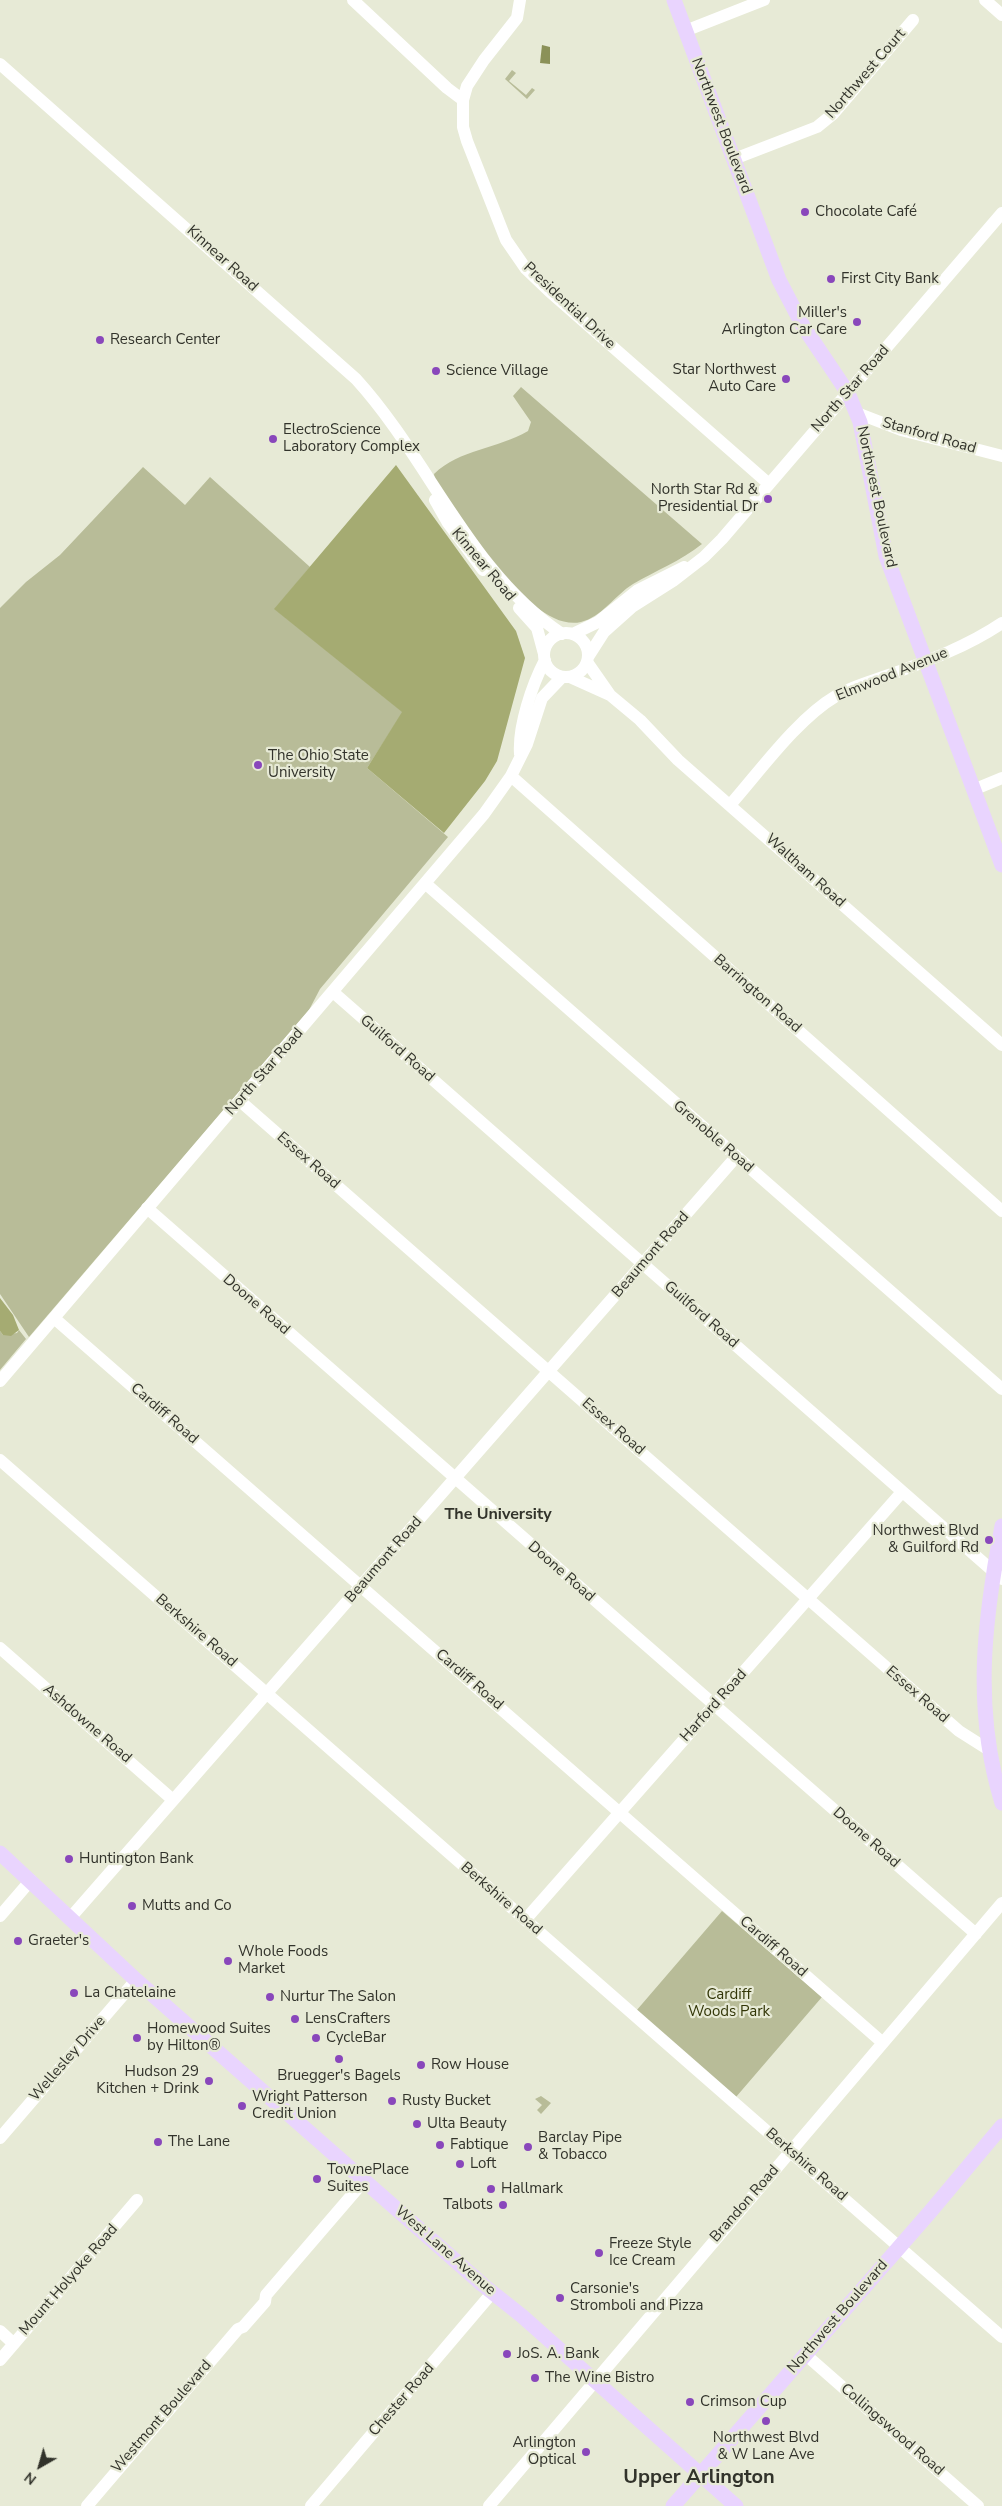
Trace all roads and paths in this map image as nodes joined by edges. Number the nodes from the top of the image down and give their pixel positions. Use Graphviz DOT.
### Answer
graph roads {
  1 [pos="353,0"];
  2 [pos="520,0"];
  3 [pos="674,0"];
  4 [pos="764,0"];
  5 [pos="985,0"];
  6 [pos="1002,15"];
  7 [pos="913,20"];
  8 [pos="685,31"];
  9 [pos="0,64"];
  10 [pos="463,100"];
  11 [pos="734,159"];
  12 [pos="1002,214"];
  13 [pos="848,393"];
  14 [pos="857,413"];
  15 [pos="999,451"];
  16 [pos="423,473"];
  17 [pos="769,484"];
  18 [pos="698,561"];
  19 [pos="1002,623"];
  20 [pos="567,634"];
  21 [pos="545,657"];
  22 [pos="587,660"];
  23 [pos="925,662"];
  24 [pos="566,677"];
  25 [pos="610,695"];
  26 [pos="520,756"];
  27 [pos="511,776"];
  28 [pos="1002,778"];
  29 [pos="973,790"];
  30 [pos="730,805"];
  31 [pos="1002,865"];
  32 [pos="426,884"];
  33 [pos="333,992"];
  34 [pos="1002,1046"];
  35 [pos="240,1101"];
  36 [pos="736,1157"];
  37 [pos="147,1208"];
  38 [pos="1002,1211"];
  39 [pos="643,1264"];
  40 [pos="54,1318"];
  41 [pos="549,1371"];
  42 [pos="0,1380"];
  43 [pos="1002,1389"];
  44 [pos="0,1460"];
  45 [pos="454,1478"];
  46 [pos="902,1492"];
  47 [pos="1002,1526"];
  48 [pos="998,1576"];
  49 [pos="362,1586"];
  50 [pos="808,1599"];
  51 [pos="0,1648"];
  52 [pos="267,1693"];
  53 [pos="714,1706"];
  54 [pos="989,1750"];
  55 [pos="173,1800"];
  56 [pos="1002,1803"];
  57 [pos="620,1812"];
  58 [pos="0,1853"];
  59 [pos="31,1880"];
  60 [pos="1002,1903"];
  61 [pos="0,1916"];
  62 [pos="71,1917"];
  63 [pos="525,1920"];
  64 [pos="976,1934"];
  65 [pos="136,1980"];
  66 [pos="883,2043"];
  67 [pos="1001,2133"];
  68 [pos="0,2138"];
  69 [pos="791,2151"];
  70 [pos="364,2181"];
  71 [pos="138,2200"];
  72 [pos="900,2247"];
  73 [pos="492,2293"];
  74 [pos="0,2331"];
  75 [pos="1002,2337"];
  76 [pos="14,2344"];
  77 [pos="806,2355"];
  78 [pos="0,2360"];
  79 [pos="594,2381"];
  80 [pos="700,2474"];
  81 [pos="86,2506"];
  82 [pos="311,2506"];
  83 [pos="489,2506"];
  84 [pos="673,2506"];
  85 [pos="736,2506"];
  86 [pos="978,2506"];
  1 -- 10 [label="street"];
  2 -- 10 [label="street, Presidential Drive"];
  3 -- 8 [label="main road, Northwest Boulevard"];
  4 -- 8 [label="street"];
  5 -- 6 [label="street"];
  7 -- 11 [label="street, Northwest Court"];
  8 -- 11 [label="main road, Northwest Boulevard"];
  9 -- 16 [label="street, Kinnear Road"];
  10 -- 17 [label="street, Presidential Drive"];
  11 -- 13 [label="main road, Northwest Boulevard"];
  12 -- 13 [label="street, North Star Road"];
  13 -- 14 [label="main road, Northwest Boulevard"];
  13 -- 17 [label="street, North Star Road"];
  14 -- 15 [label="street, Stanford Road"];
  14 -- 23 [label="main road, Northwest Boulevard"];
  16 -- 20 [label="street, Kinnear Road"];
  16 -- 21 [label="street, Kinnear Road"];
  17 -- 18 [label="street, North Star Road"];
  18 -- 20 [label="street, North Star Road"];
  18 -- 22 [label="street, North Star Road"];
  19 -- 23 [label="street, Elmwood Avenue"];
  20 -- 21 [label="street"];
  20 -- 22 [label="street"];
  21 -- 24 [label="street"];
  21 -- 26 [label="street, North Star Road"];
  22 -- 24 [label="street"];
  22 -- 25 [label="street, Waltham Road"];
  23 -- 29 [label="main road, Northwest Boulevard"];
  23 -- 30 [label="street, Elmwood Avenue"];
  24 -- 25 [label="street, Waltham Road"];
  24 -- 26 [label="street, North Star Road"];
  25 -- 30 [label="street, Waltham Road"];
  26 -- 27 [label="street, North Star Road"];
  27 -- 32 [label="street, North Star Road"];
  27 -- 38 [label="street, Barrington Road"];
  28 -- 29 [label="street"];
  29 -- 31 [label="main road, Northwest Boulevard"];
  30 -- 34 [label="street, Waltham Road"];
  32 -- 33 [label="street, North Star Road"];
  32 -- 36 [label="street, Grenoble Road"];
  33 -- 35 [label="street, North Star Road"];
  33 -- 39 [label="street, Guilford Road"];
  35 -- 37 [label="street, North Star Road"];
  35 -- 41 [label="street, Essex Road"];
  36 -- 39 [label="street, Beaumont Road"];
  36 -- 43 [label="street, Grenoble Road"];
  37 -- 40 [label="street, North Star Road"];
  37 -- 45 [label="street, Doone Road"];
  39 -- 41 [label="street, Beaumont Road"];
  39 -- 46 [label="street, Guilford Road"];
  40 -- 42 [label="street, North Star Road"];
  40 -- 49 [label="street, Cardiff Road"];
  41 -- 45 [label="street, Beaumont Road"];
  41 -- 50 [label="street, Essex Road"];
  44 -- 52 [label="street, Berkshire Road"];
  45 -- 49 [label="street, Beaumont Road"];
  45 -- 53 [label="street, Doone Road"];
  46 -- 48 [label="street, Guilford Road"];
  46 -- 50 [label="street, Harford Road"];
  47 -- 48 [label="main road"];
  48 -- 54 [label="main road"];
  49 -- 52 [label="street, Beaumont Road"];
  49 -- 57 [label="street, Cardiff Road"];
  50 -- 53 [label="street, Harford Road"];
  50 -- 54 [label="street, Essex Road"];
  51 -- 55 [label="street, Ashdowne Road"];
  52 -- 55 [label="street, Beaumont Road"];
  52 -- 63 [label="street, Berkshire Road"];
  53 -- 57 [label="street, Harford Road"];
  53 -- 64 [label="street, Doone Road"];
  54 -- 56 [label="main road"];
  55 -- 62 [label="street, Beaumont Road"];
  57 -- 63 [label="street, Harford Road"];
  57 -- 66 [label="street, Cardiff Road"];
  58 -- 59 [label="main road, West Lane Avenue"];
  59 -- 61 [label="street"];
  59 -- 62 [label="main road, West Lane Avenue"];
  60 -- 64 [label="street, Brandon Road"];
  62 -- 65 [label="main road, West Lane Avenue"];
  63 -- 69 [label="street, Berkshire Road"];
  64 -- 66 [label="street, Brandon Road"];
  65 -- 68 [label="street, Wellesley Drive"];
  65 -- 70 [label="main road, West Lane Avenue"];
  66 -- 69 [label="street, Brandon Road"];
  67 -- 72 [label="main road, Northwest Boulevard"];
  69 -- 72 [label="street, Berkshire Road"];
  69 -- 79 [label="street, Brandon Road"];
  70 -- 73 [label="main road, West Lane Avenue"];
  70 -- 81 [label="street, Westmont Boulevard"];
  71 -- 76 [label="street, Mount Holyoke Road"];
  72 -- 75 [label="street, Berkshire Road"];
  72 -- 77 [label="main road, Northwest Boulevard"];
  73 -- 79 [label="main road, West Lane Avenue"];
  73 -- 82 [label="street, Chester Road"];
  74 -- 76 [label="street"];
  76 -- 78 [label="street, Mount Holyoke Road"];
  77 -- 80 [label="main road, Northwest Boulevard"];
  77 -- 86 [label="street, Collingswood Road"];
  79 -- 80 [label="main road, West Lane Avenue"];
  79 -- 83 [label="street, Brandon Road"];
  80 -- 84 [label="main road, Northwest Boulevard"];
  80 -- 85 [label="main road, West Lane Avenue"];
}
